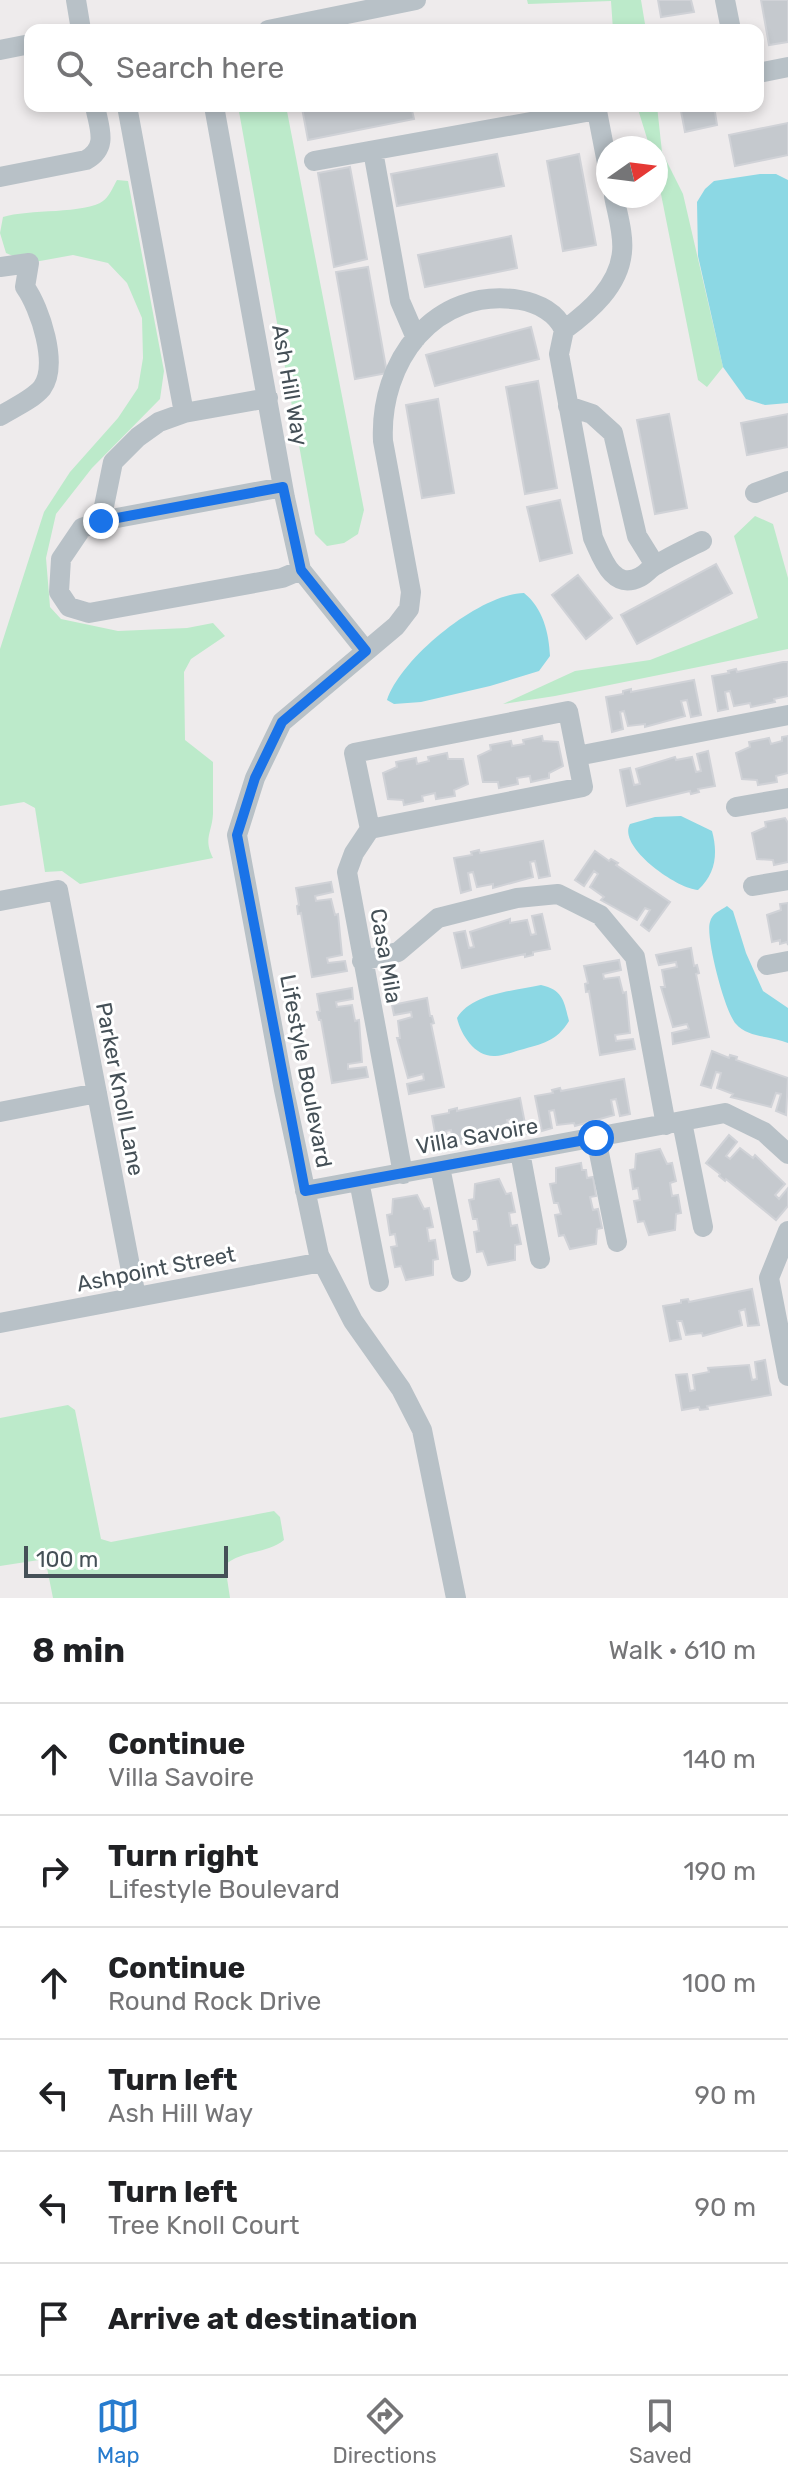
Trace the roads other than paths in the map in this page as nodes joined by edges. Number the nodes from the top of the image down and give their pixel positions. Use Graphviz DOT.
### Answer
graph roads {
  1 [pos="76,0"];
  2 [pos="416,0"];
  3 [pos="725,0"];
  4 [pos="80,24"];
  5 [pos="298,24"];
  6 [pos="730,24"];
  7 [pos="24,45"];
  8 [pos="0,50"];
  9 [pos="788,67"];
  10 [pos="764,72"];
  11 [pos="96,112"];
  12 [pos="128,112"];
  13 [pos="215,112"];
  14 [pos="575,112"];
  15 [pos="597,112"];
  16 [pos="602,136"];
  17 [pos="373,151"];
  18 [pos="314,161"];
  19 [pos="0,177"];
  20 [pos="616,208"];
  21 [pos="0,267"];
  22 [pos="564,330"];
  23 [pos="416,338"];
  24 [pos="268,398"];
  25 [pos="568,406"];
  26 [pos="184,413"];
  27 [pos="0,416"];
  28 [pos="788,481"];
  29 [pos="283,487"];
  30 [pos="755,493"];
  31 [pos="92,524"];
  32 [pos="702,541"];
  33 [pos="655,565"];
  34 [pos="301,570"];
  35 [pos="366,651"];
  36 [pos="788,715"];
  37 [pos="577,756"];
  38 [pos="788,798"];
  39 [pos="736,807"];
  40 [pos="370,829"];
  41 [pos="788,880"];
  42 [pos="753,886"];
  43 [pos="0,901"];
  44 [pos="362,961"];
  45 [pos="97,1093"];
  46 [pos="0,1112"];
  47 [pos="674,1123"];
  48 [pos="596,1138"];
  49 [pos="520,1152"];
  50 [pos="788,1154"];
  51 [pos="440,1167"];
  52 [pos="403,1174"];
  53 [pos="359,1181"];
  54 [pos="305,1191"];
  55 [pos="703,1227"];
  56 [pos="788,1231"];
  57 [pos="617,1242"];
  58 [pos="540,1259"];
  59 [pos="322,1262"];
  60 [pos="461,1272"];
  61 [pos="379,1282"];
  62 [pos="136,1297"];
  63 [pos="0,1323"];
  64 [pos="788,1376"];
  65 [pos="456,1598"];
  1 -- 4 [label="street"];
  2 -- 5 [label="street"];
  3 -- 6 [label="street"];
  7 -- 8 [label="street"];
  9 -- 10 [label="street"];
  11 -- 19 [label="street"];
  12 -- 26 [label="street"];
  13 -- 24 [label="street, Ash Hill Way"];
  14 -- 17 [label="street"];
  15 -- 16 [label="street"];
  17 -- 18 [label="street"];
  17 -- 23 [label="street"];
  20 -- 22 [label="street"];
  21 -- 27 [label="street"];
  22 -- 23 [label="street"];
  22 -- 25 [label="street"];
  23 -- 35 [label="street, Lifestyle Boulevard"];
  24 -- 26 [label="street"];
  24 -- 29 [label="street, Ash Hill Way"];
  25 -- 33 [label="street"];
  25 -- 33 [label="street"];
  26 -- 31 [label="street"];
  28 -- 30 [label="street"];
  29 -- 31 [label="street"];
  29 -- 34 [label="street, Ash Hill Way"];
  31 -- 34 [label="street"];
  32 -- 33 [label="street"];
  34 -- 35 [label="street, Ash Hill Way"];
  35 -- 54 [label="street, Lifestyle Boulevard"];
  36 -- 37 [label="street"];
  37 -- 40 [label="street"];
  37 -- 40 [label="street"];
  38 -- 39 [label="street"];
  40 -- 44 [label="street, Casa Mila"];
  41 -- 42 [label="street"];
  43 -- 45 [label="street, Parker Knoll Lane"];
  44 -- 47 [label="street"];
  44 -- 52 [label="street, Casa Mila"];
  45 -- 46 [label="street"];
  45 -- 62 [label="street, Parker Knoll Lane"];
  47 -- 48 [label="street, Villa Savoire"];
  47 -- 50 [label="street, Villa Savoire"];
  47 -- 55 [label="street"];
  48 -- 49 [label="street, Villa Savoire"];
  48 -- 57 [label="street"];
  49 -- 51 [label="street, Villa Savoire"];
  49 -- 58 [label="street"];
  51 -- 52 [label="street, Villa Savoire"];
  51 -- 60 [label="street"];
  52 -- 53 [label="street, Villa Savoire"];
  53 -- 54 [label="street, Villa Savoire"];
  53 -- 61 [label="street"];
  54 -- 59 [label="street, Lifestyle Boulevard"];
  56 -- 64 [label="street"];
  59 -- 62 [label="street, Ashpoint Street"];
  59 -- 65 [label="street, Lifestyle Boulevard"];
  62 -- 63 [label="street, Ashpoint Street"];
}
